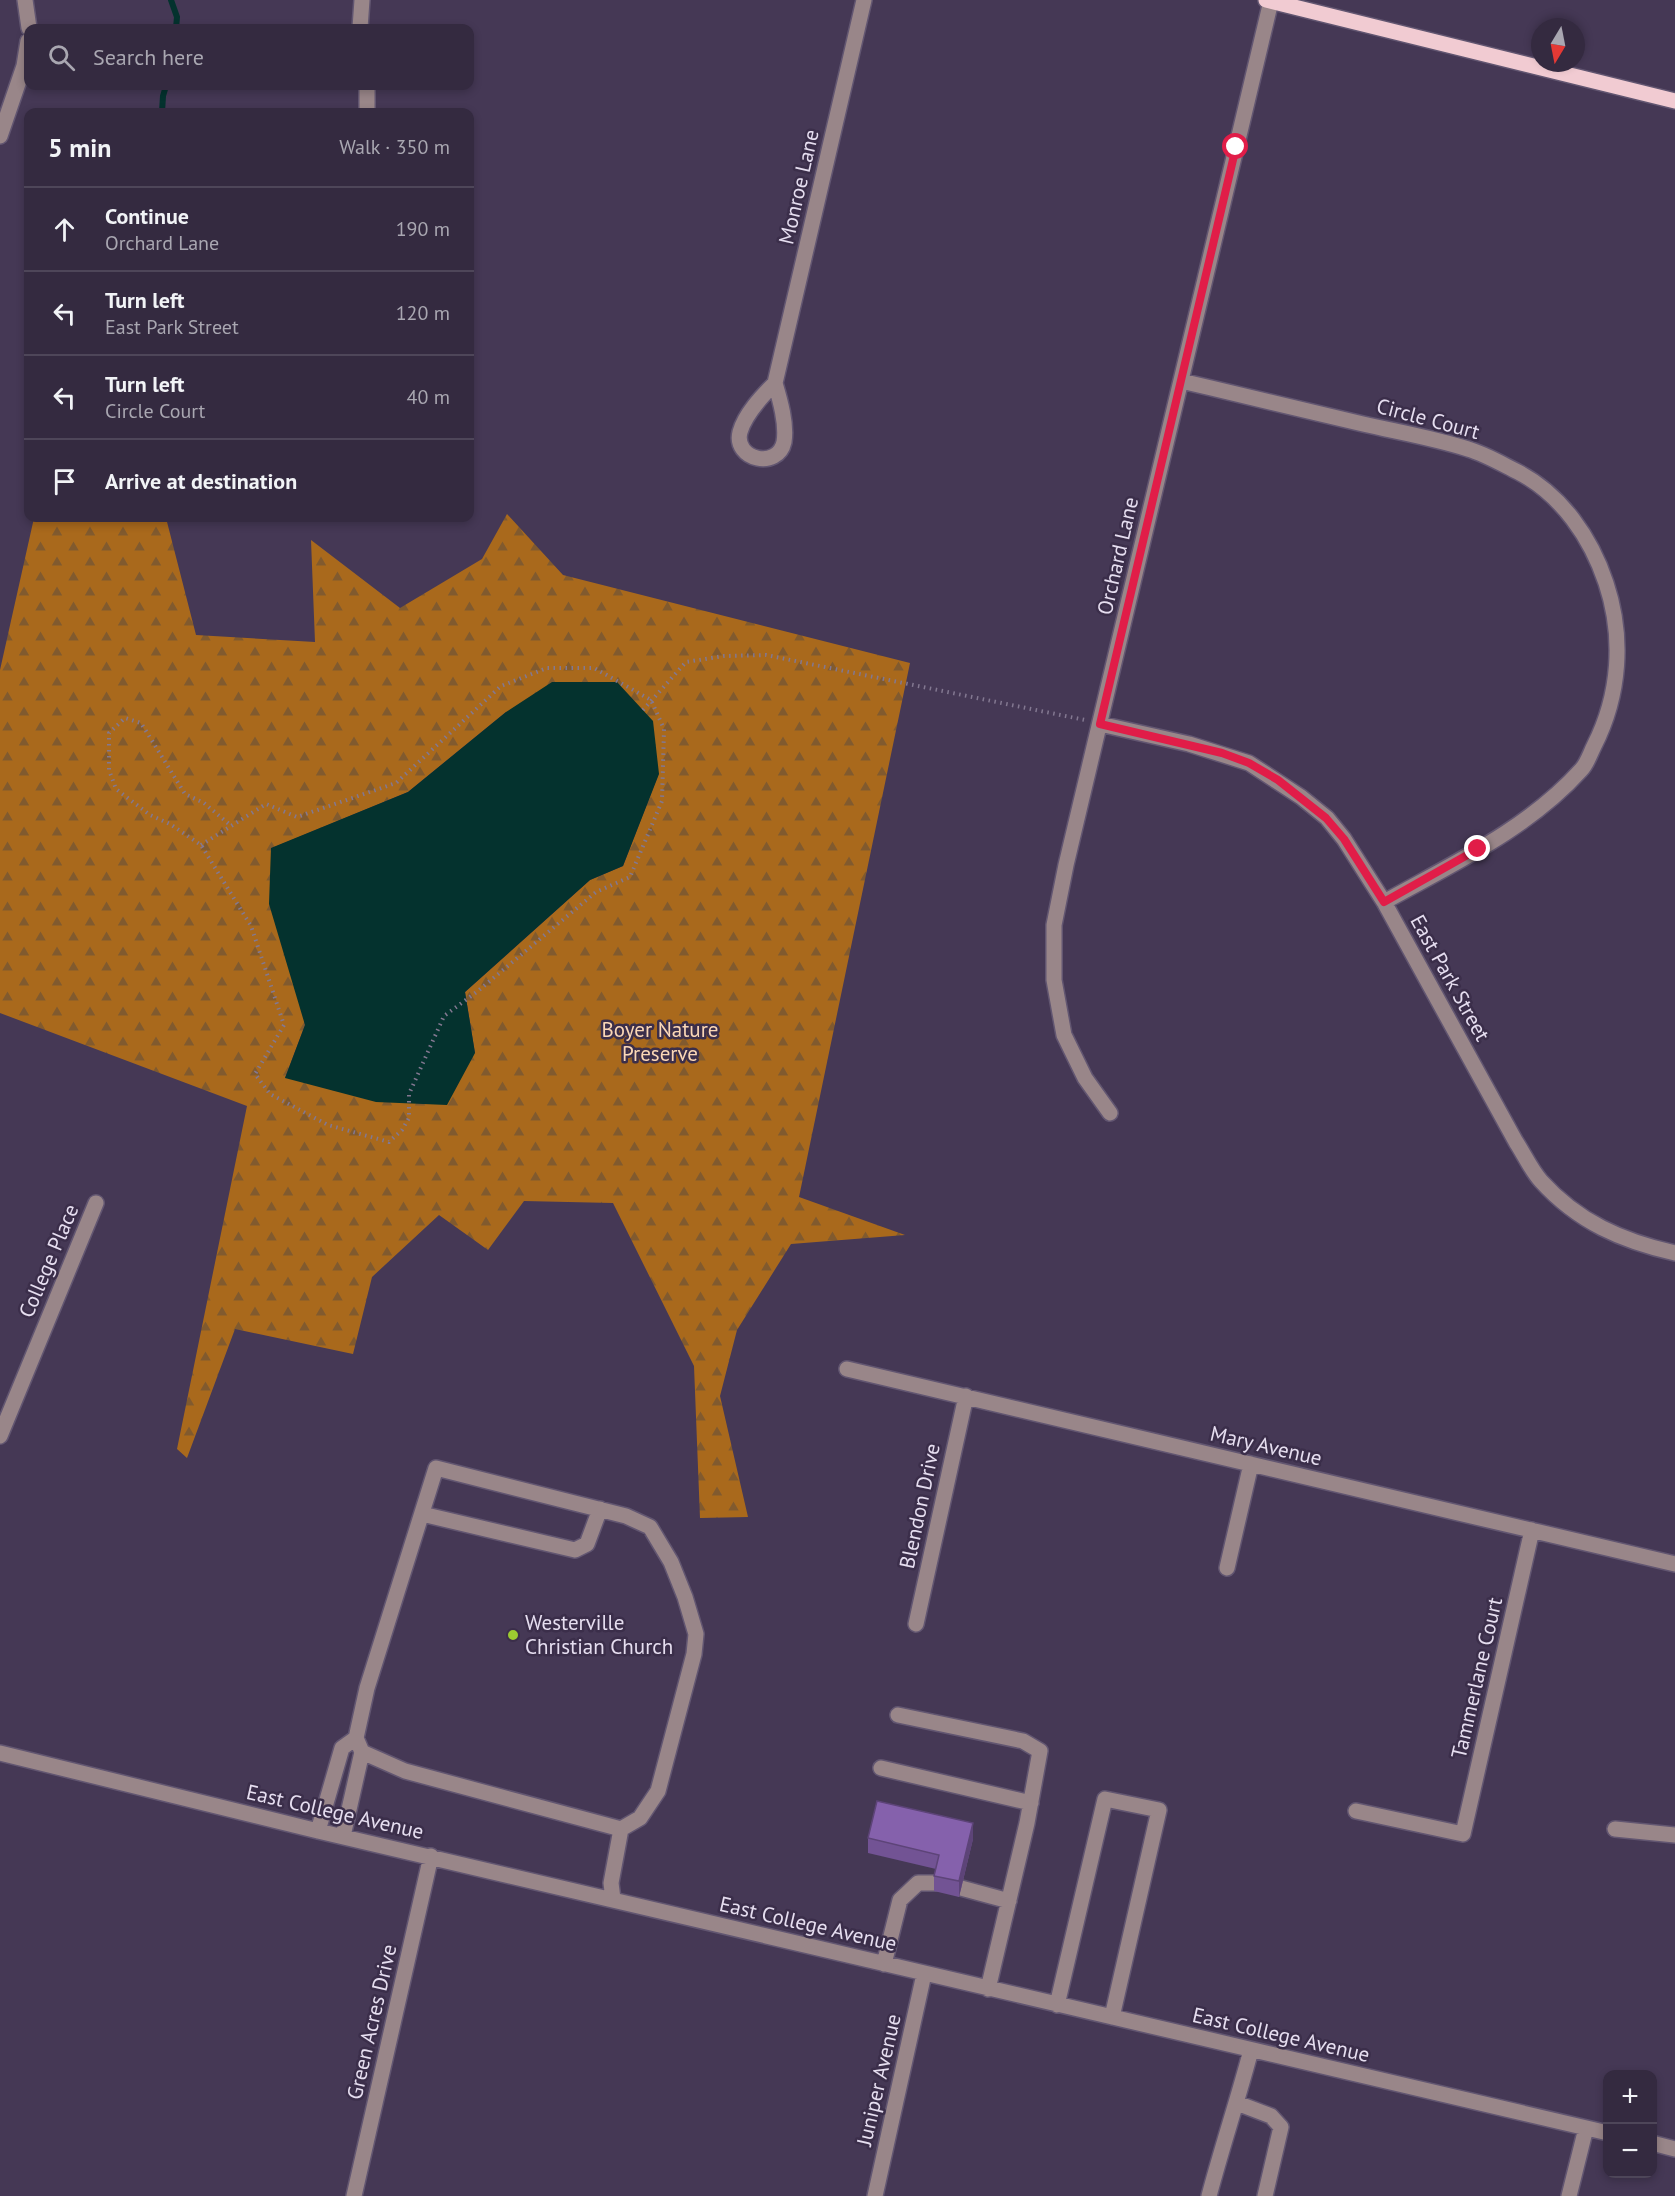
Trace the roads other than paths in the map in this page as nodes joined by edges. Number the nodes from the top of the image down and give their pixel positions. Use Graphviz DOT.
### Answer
graph roads {
  1 [pos="25,0"];
  2 [pos="362,0"];
  3 [pos="864,0"];
  4 [pos="1268,1"];
  5 [pos="28,24"];
  6 [pos="360,24"];
  7 [pos="24,66"];
  8 [pos="368,90"];
  9 [pos="1675,101"];
  10 [pos="367,108"];
  11 [pos="0,136"];
  12 [pos="1181,381"];
  13 [pos="775,383"];
  14 [pos="1100,724"];
  15 [pos="1384,902"];
  16 [pos="1110,1113"];
  17 [pos="96,1203"];
  18 [pos="1675,1253"];
  19 [pos="847,1369"];
  20 [pos="966,1396"];
  21 [pos="0,1436"];
  22 [pos="1251,1464"];
  23 [pos="600,1509"];
  24 [pos="422,1514"];
  25 [pos="1532,1530"];
  26 [pos="1675,1564"];
  27 [pos="1227,1569"];
  28 [pos="916,1624"];
  29 [pos="898,1715"];
  30 [pos="359,1745"];
  31 [pos="0,1753"];
  32 [pos="881,1768"];
  33 [pos="1031,1803"];
  34 [pos="1356,1811"];
  35 [pos="621,1829"];
  36 [pos="1616,1829"];
  37 [pos="318,1831"];
  38 [pos="1675,1835"];
  39 [pos="343,1836"];
  40 [pos="430,1856"];
  41 [pos="936,1883"];
  42 [pos="961,1888"];
  43 [pos="613,1899"];
  44 [pos="1009,1901"];
  45 [pos="884,1964"];
  46 [pos="924,1974"];
  47 [pos="988,1989"];
  48 [pos="1058,2005"];
  49 [pos="1112,2017"];
  50 [pos="1251,2050"];
  51 [pos="1237,2103"];
  52 [pos="1586,2128"];
  53 [pos="1603,2132"];
  54 [pos="1657,2144"];
  55 [pos="1675,2149"];
  56 [pos="354,2196"];
  57 [pos="875,2196"];
  58 [pos="1209,2196"];
  59 [pos="1265,2196"];
  60 [pos="1569,2196"];
  1 -- 5 [label="street"];
  2 -- 6 [label="street"];
  3 -- 13 [label="street, Monroe Lane"];
  4 -- 9 [label="main road"];
  4 -- 12 [label="street, Orchard Lane"];
  7 -- 11 [label="street"];
  8 -- 10 [label="street"];
  12 -- 14 [label="street, Orchard Lane"];
  12 -- 15 [label="street, Circle Court"];
  13 -- 13 [label="street, Monroe Lane"];
  14 -- 15 [label="street, East Park Street"];
  14 -- 16 [label="street, Orchard Lane"];
  15 -- 18 [label="street, East Park Street"];
  17 -- 21 [label="street, College Place"];
  19 -- 20 [label="street, Mary Avenue"];
  20 -- 22 [label="street, Mary Avenue"];
  20 -- 28 [label="street, Blendon Drive"];
  22 -- 25 [label="street, Mary Avenue"];
  22 -- 27 [label="street"];
  23 -- 24 [label="street"];
  23 -- 24 [label="street"];
  23 -- 35 [label="street"];
  24 -- 30 [label="street"];
  25 -- 26 [label="street, Mary Avenue"];
  25 -- 34 [label="street, Tammerlane Court"];
  29 -- 33 [label="street"];
  30 -- 35 [label="street"];
  30 -- 37 [label="street"];
  30 -- 39 [label="street"];
  31 -- 37 [label="street, East College Avenue"];
  32 -- 33 [label="street"];
  33 -- 44 [label="street"];
  35 -- 43 [label="street"];
  36 -- 38 [label="street"];
  37 -- 39 [label="street, East College Avenue"];
  39 -- 40 [label="street, East College Avenue"];
  40 -- 43 [label="street, East College Avenue"];
  40 -- 56 [label="street, Green Acres Drive"];
  41 -- 45 [label="street"];
  42 -- 44 [label="street"];
  43 -- 45 [label="street, East College Avenue"];
  44 -- 47 [label="street"];
  45 -- 46 [label="street, East College Avenue"];
  46 -- 47 [label="street, East College Avenue"];
  46 -- 57 [label="street, Juniper Avenue"];
  47 -- 48 [label="street, East College Avenue"];
  48 -- 49 [label="street, East College Avenue"];
  48 -- 49 [label="street"];
  49 -- 50 [label="street, East College Avenue"];
  50 -- 51 [label="street"];
  50 -- 52 [label="street, East College Avenue"];
  51 -- 58 [label="street"];
  51 -- 59 [label="street"];
  52 -- 53 [label="street, East College Avenue"];
  52 -- 60 [label="street"];
  54 -- 55 [label="street"];
}
